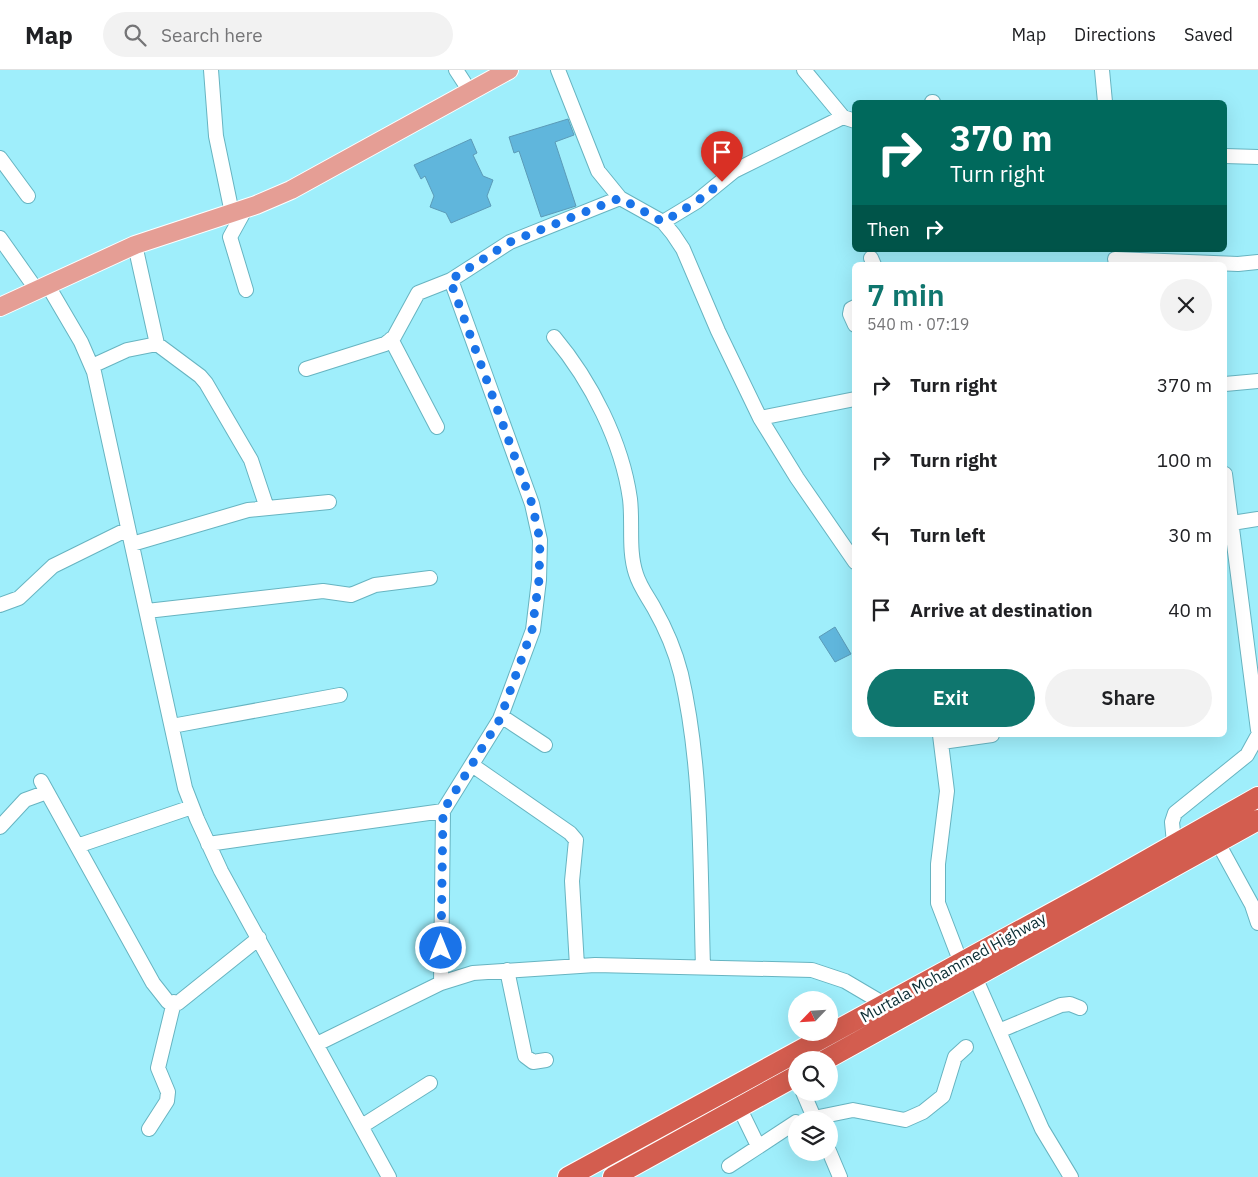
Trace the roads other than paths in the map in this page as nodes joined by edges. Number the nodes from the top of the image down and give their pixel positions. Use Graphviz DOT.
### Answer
graph roads {
  1 [pos="211,70"];
  2 [pos="456,70"];
  3 [pos="508,70"];
  4 [pos="558,70"];
  5 [pos="804,70"];
  6 [pos="1102,70"];
  7 [pos="470,90"];
  8 [pos="1105,100"];
  9 [pos="849,119"];
  10 [pos="1227,156"];
  11 [pos="1258,157"];
  12 [pos="0,158"];
  13 [pos="28,196"];
  14 [pos="620,198"];
  15 [pos="239,211"];
  16 [pos="663,222"];
  17 [pos="0,238"];
  18 [pos="135,245"];
  19 [pos="1115,258"];
  20 [pos="1197,262"];
  21 [pos="1258,262"];
  22 [pos="1227,263"];
  23 [pos="450,280"];
  24 [pos="42,286"];
  25 [pos="246,290"];
  26 [pos="0,307"];
  27 [pos="554,337"];
  28 [pos="391,339"];
  29 [pos="157,344"];
  30 [pos="92,366"];
  31 [pos="306,369"];
  32 [pos="1258,381"];
  33 [pos="1227,384"];
  34 [pos="852,400"];
  35 [pos="760,418"];
  36 [pos="437,427"];
  37 [pos="1227,488"];
  38 [pos="329,502"];
  39 [pos="267,508"];
  40 [pos="1258,519"];
  41 [pos="1232,523"];
  42 [pos="128,529"];
  43 [pos="849,541"];
  44 [pos="132,544"];
  45 [pos="1230,557"];
  46 [pos="430,578"];
  47 [pos="0,605"];
  48 [pos="146,611"];
  49 [pos="340,695"];
  50 [pos="1256,699"];
  51 [pos="501,716"];
  52 [pos="172,726"];
  53 [pos="1258,730"];
  54 [pos="1258,734"];
  55 [pos="958,737"];
  56 [pos="941,738"];
  57 [pos="545,745"];
  58 [pos="472,765"];
  59 [pos="1258,797"];
  60 [pos="192,807"];
  61 [pos="443,811"];
  62 [pos="1258,820"];
  63 [pos="0,827"];
  64 [pos="1174,843"];
  65 [pos="1218,843"];
  66 [pos="208,844"];
  67 [pos="77,846"];
  68 [pos="1258,923"];
  69 [pos="259,938"];
  70 [pos="961,963"];
  71 [pos="577,966"];
  72 [pos="703,967"];
  73 [pos="507,970"];
  74 [pos="975,977"];
  75 [pos="442,982"];
  76 [pos="174,1002"];
  77 [pos="884,1004"];
  78 [pos="1080,1008"];
  79 [pos="999,1031"];
  80 [pos="317,1044"];
  81 [pos="966,1046"];
  82 [pos="838,1052"];
  83 [pos="546,1060"];
  84 [pos="430,1083"];
  85 [pos="788,1085"];
  86 [pos="739,1107"];
  87 [pos="838,1113"];
  88 [pos="362,1126"];
  89 [pos="788,1127"];
  90 [pos="149,1129"];
  91 [pos="758,1146"];
  92 [pos="833,1161"];
  93 [pos="729,1166"];
  94 [pos="390,1177"];
  95 [pos="568,1177"];
  96 [pos="613,1177"];
  97 [pos="840,1177"];
  98 [pos="1071,1177"];
  1 -- 15 [label="street"];
  2 -- 7 [label="street"];
  3 -- 7 [label="main road"];
  4 -- 14 [label="street"];
  5 -- 9 [label="street"];
  6 -- 8 [label="street"];
  7 -- 15 [label="main road"];
  9 -- 16 [label="street"];
  10 -- 11 [label="street"];
  12 -- 13 [label="street"];
  14 -- 16 [label="street"];
  14 -- 23 [label="street"];
  15 -- 18 [label="main road"];
  15 -- 25 [label="street"];
  16 -- 35 [label="street"];
  17 -- 24 [label="street"];
  18 -- 24 [label="main road"];
  18 -- 29 [label="street"];
  19 -- 20 [label="street"];
  21 -- 22 [label="street"];
  23 -- 28 [label="street"];
  23 -- 51 [label="street"];
  24 -- 26 [label="main road"];
  24 -- 30 [label="street"];
  27 -- 72 [label="street"];
  28 -- 31 [label="street"];
  28 -- 36 [label="street"];
  29 -- 30 [label="street"];
  29 -- 39 [label="street"];
  30 -- 42 [label="street"];
  32 -- 33 [label="street"];
  34 -- 35 [label="street"];
  35 -- 43 [label="street"];
  37 -- 41 [label="street"];
  38 -- 39 [label="street"];
  39 -- 44 [label="street"];
  40 -- 41 [label="street"];
  41 -- 45 [label="street"];
  42 -- 44 [label="street"];
  42 -- 47 [label="street"];
  44 -- 48 [label="street"];
  45 -- 50 [label="street"];
  46 -- 48 [label="street"];
  48 -- 52 [label="street"];
  49 -- 52 [label="street"];
  50 -- 53 [label="street"];
  51 -- 57 [label="street"];
  51 -- 58 [label="street"];
  52 -- 60 [label="street"];
  54 -- 64 [label="street"];
  55 -- 56 [label="street"];
  56 -- 70 [label="street"];
  58 -- 61 [label="street"];
  58 -- 71 [label="street"];
  59 -- 64 [label="highway, Murtala Mohammed Highway"];
  60 -- 66 [label="street"];
  60 -- 67 [label="street"];
  61 -- 66 [label="street"];
  61 -- 75 [label="street"];
  62 -- 65 [label="highway, Murtala Mohammed Highway"];
  63 -- 67 [label="street"];
  64 -- 70 [label="highway, Murtala Mohammed Highway"];
  65 -- 68 [label="street"];
  65 -- 74 [label="highway, Murtala Mohammed Highway"];
  66 -- 69 [label="street"];
  67 -- 76 [label="street"];
  69 -- 76 [label="street"];
  69 -- 80 [label="street"];
  70 -- 77 [label="highway, Murtala Mohammed Highway"];
  71 -- 72 [label="street"];
  71 -- 73 [label="street"];
  72 -- 77 [label="street"];
  73 -- 75 [label="street"];
  73 -- 83 [label="street"];
  74 -- 79 [label="street"];
  74 -- 82 [label="highway, Murtala Mohammed Highway"];
  75 -- 80 [label="street"];
  76 -- 90 [label="street"];
  77 -- 95 [label="highway, Murtala Mohammed Highway"];
  78 -- 79 [label="street"];
  79 -- 98 [label="street"];
  80 -- 88 [label="street"];
  81 -- 87 [label="street"];
  84 -- 88 [label="street"];
  85 -- 86 [label="highway"];
  86 -- 91 [label="street"];
  86 -- 96 [label="highway"];
  88 -- 94 [label="street"];
  89 -- 91 [label="street"];
  91 -- 93 [label="street"];
  92 -- 97 [label="street"];
}
